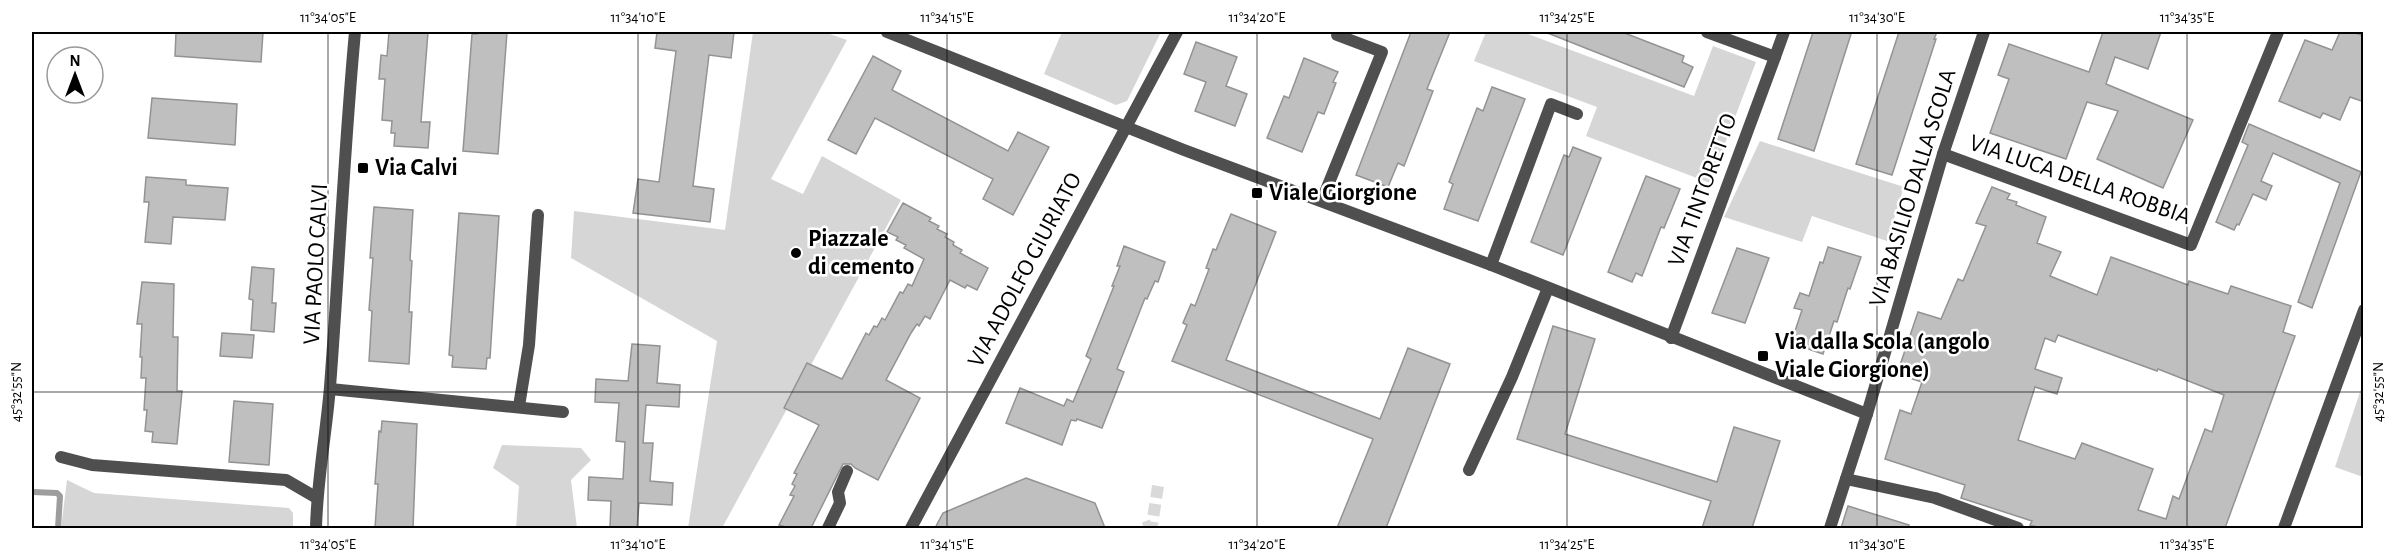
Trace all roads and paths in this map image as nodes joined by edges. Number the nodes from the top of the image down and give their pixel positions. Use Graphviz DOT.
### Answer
graph roads {
  1 [pos="354,32"];
  2 [pos="887,32"];
  3 [pos="1177,32"];
  4 [pos="1707,32"];
  5 [pos="1784,32"];
  6 [pos="1984,32"];
  7 [pos="2278,32"];
  8 [pos="1337,35"];
  9 [pos="1774,57"];
  10 [pos="1577,114"];
  11 [pos="1127,126"];
  12 [pos="1943,154"];
  13 [pos="1322,200"];
  14 [pos="538,215"];
  15 [pos="1491,265"];
  16 [pos="1548,288"];
  17 [pos="2364,310"];
  18 [pos="1671,338"];
  19 [pos="330,389"];
  20 [pos="519,406"];
  21 [pos="563,412"];
  22 [pos="1867,414"];
  23 [pos="61,457"];
  24 [pos="1469,470"];
  25 [pos="847,471"];
  26 [pos="1846,478"];
  27 [pos="317,498"];
  28 [pos="316,528"];
  29 [pos="828,528"];
  30 [pos="911,528"];
  31 [pos="1830,528"];
  32 [pos="2018,528"];
  33 [pos="2284,528"];
  1 -- 19 [label="street, VIA PAOLO CALVI"];
  2 -- 11 [label="street"];
  3 -- 11 [label="street, VIA ADOLFO GIURIATO"];
  4 -- 9 [label="street"];
  5 -- 9 [label="street, VIA TINTORETTO"];
  6 -- 12 [label="street, VIA BASILIO DALLA SCOLA"];
  7 -- 12 [label="street, VIA LUCA DELLA ROBBIA"];
  8 -- 13 [label="street"];
  9 -- 18 [label="street, VIA TINTORETTO"];
  10 -- 15 [label="street"];
  11 -- 13 [label="street"];
  11 -- 30 [label="street, VIA ADOLFO GIURIATO"];
  12 -- 22 [label="street, VIA BASILIO DALLA SCOLA"];
  13 -- 15 [label="street"];
  14 -- 20 [label="street"];
  15 -- 16 [label="street"];
  16 -- 18 [label="street"];
  16 -- 24 [label="street"];
  17 -- 33 [label="street"];
  18 -- 22 [label="street"];
  19 -- 20 [label="street"];
  19 -- 27 [label="street, VIA PAOLO CALVI"];
  20 -- 21 [label="street"];
  22 -- 26 [label="street, VIA BASILIO DALLA SCOLA"];
  23 -- 27 [label="street"];
  25 -- 29 [label="street"];
  26 -- 31 [label="street, VIA BASILIO DALLA SCOLA"];
  26 -- 32 [label="street"];
  27 -- 28 [label="street, VIA PAOLO CALVI"];
}
